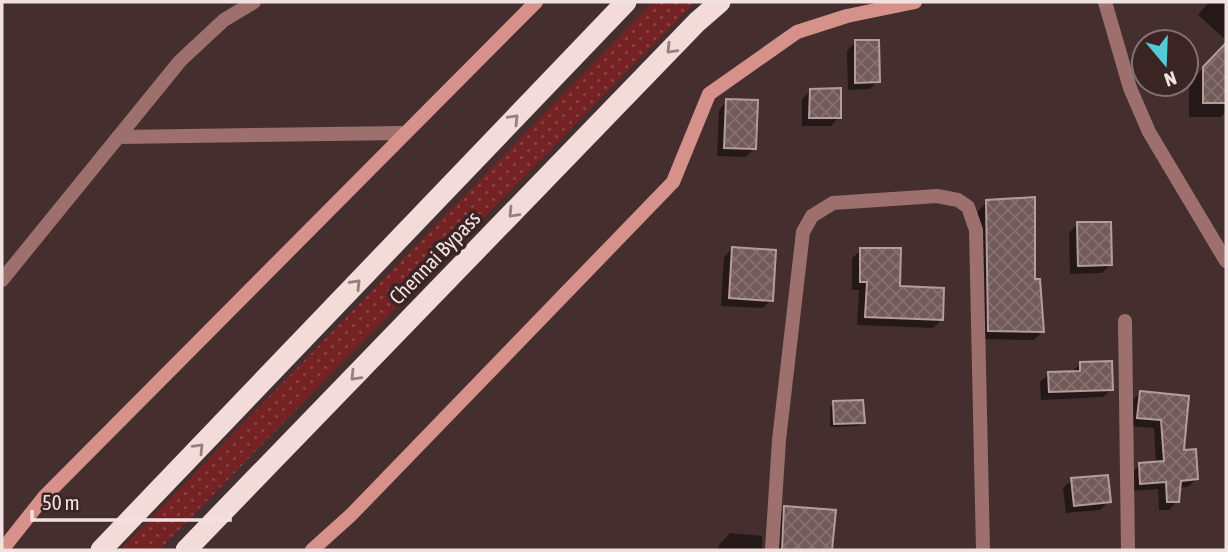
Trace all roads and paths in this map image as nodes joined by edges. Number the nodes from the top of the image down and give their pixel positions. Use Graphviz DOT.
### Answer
graph roads {
  1 [pos="254,2"];
  2 [pos="536,2"];
  3 [pos="626,2"];
  4 [pos="720,2"];
  5 [pos="915,2"];
  6 [pos="1105,2"];
  7 [pos="403,133"];
  8 [pos="118,137"];
  9 [pos="1226,261"];
  10 [pos="2,281"];
  11 [pos="1125,321"];
  12 [pos="2,550"];
  13 [pos="101,550"];
  14 [pos="186,550"];
  15 [pos="312,550"];
  16 [pos="772,550"];
  17 [pos="983,550"];
  18 [pos="1128,550"];
  1 -- 8 [label="street"];
  2 -- 7 [label="street"];
  13 -- 3 [label="highway, Chennai Bypass, one-way"];
  4 -- 14 [label="highway, Chennai Bypass, one-way"];
  5 -- 15 [label="street"];
  6 -- 9 [label="street"];
  7 -- 8 [label="street"];
  7 -- 12 [label="street"];
  8 -- 10 [label="street"];
  11 -- 18 [label="street"];
  16 -- 17 [label="street"];
}
